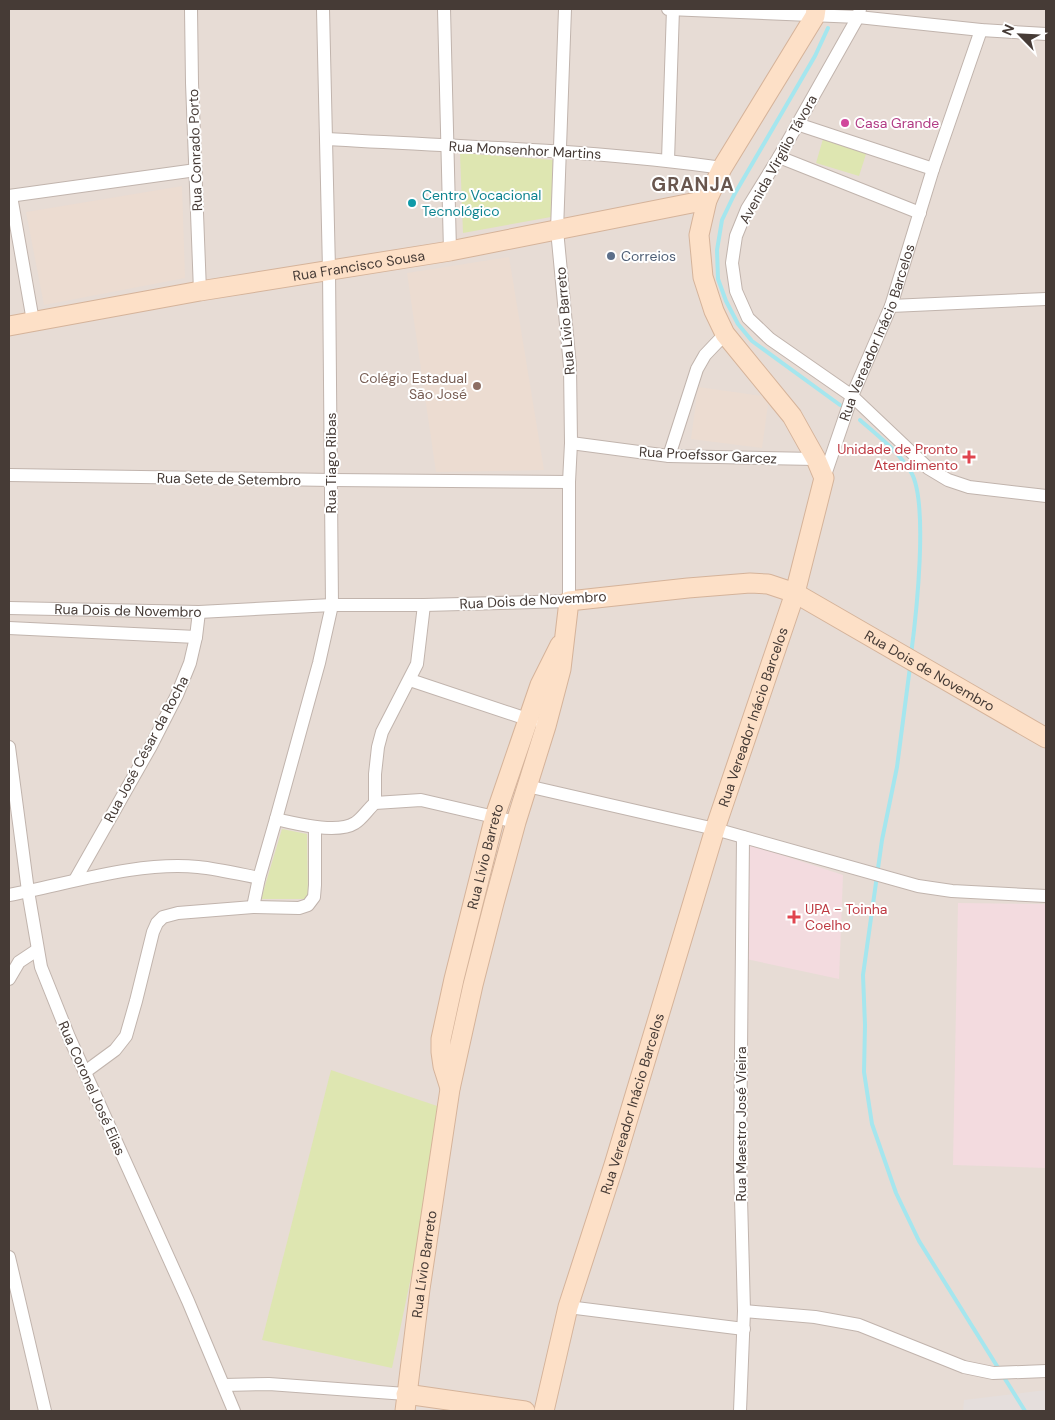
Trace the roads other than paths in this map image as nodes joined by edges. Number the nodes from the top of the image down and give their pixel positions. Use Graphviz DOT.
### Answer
graph roads {
  1 [pos="190,9"];
  2 [pos="323,9"];
  3 [pos="444,9"];
  4 [pos="565,9"];
  5 [pos="668,9"];
  6 [pos="673,9"];
  7 [pos="816,12"];
  8 [pos="859,13"];
  9 [pos="981,30"];
  10 [pos="1046,34"];
  11 [pos="797,124"];
  12 [pos="327,139"];
  13 [pos="448,146"];
  14 [pos="560,151"];
  15 [pos="779,157"];
  16 [pos="668,160"];
  17 [pos="722,168"];
  18 [pos="933,169"];
  19 [pos="196,170"];
  20 [pos="10,196"];
  21 [pos="707,200"];
  22 [pos="920,213"];
  23 [pos="557,230"];
  24 [pos="450,251"];
  25 [pos="329,270"];
  26 [pos="200,291"];
  27 [pos="1046,294"];
  28 [pos="1046,299"];
  29 [pos="891,306"];
  30 [pos="33,321"];
  31 [pos="9,326"];
  32 [pos="725,334"];
  33 [pos="852,396"];
  34 [pos="571,443"];
  35 [pos="669,456"];
  36 [pos="816,459"];
  37 [pos="9,475"];
  38 [pos="824,478"];
  39 [pos="332,480"];
  40 [pos="569,482"];
  41 [pos="1046,496"];
  42 [pos="795,593"];
  43 [pos="569,601"];
  44 [pos="332,605"];
  45 [pos="424,605"];
  46 [pos="9,608"];
  47 [pos="199,612"];
  48 [pos="9,628"];
  49 [pos="565,634"];
  50 [pos="196,637"];
  51 [pos="410,680"];
  52 [pos="528,719"];
  53 [pos="546,726"];
  54 [pos="1046,738"];
  55 [pos="9,747"];
  56 [pos="527,786"];
  57 [pos="375,803"];
  58 [pos="495,816"];
  59 [pos="276,819"];
  60 [pos="516,822"];
  61 [pos="315,828"];
  62 [pos="715,829"];
  63 [pos="743,837"];
  64 [pos="259,878"];
  65 [pos="75,880"];
  66 [pos="28,891"];
  67 [pos="9,895"];
  68 [pos="1046,896"];
  69 [pos="253,907"];
  70 [pos="37,950"];
  71 [pos="9,978"];
  72 [pos="84,1072"];
  73 [pos="450,1089"];
  74 [pos="9,1257"];
  75 [pos="568,1307"];
  76 [pos="744,1311"];
  77 [pos="744,1329"];
  78 [pos="1046,1371"];
  79 [pos="224,1385"];
  80 [pos="406,1403"];
  81 [pos="45,1411"];
  82 [pos="234,1411"];
  83 [pos="525,1411"];
  84 [pos="544,1411"];
  85 [pos="740,1411"];
  1 -- 19 [label="street, Rua Conrado Porto"];
  2 -- 12 [label="street, Rua Tiago Ribas"];
  3 -- 13 [label="street"];
  4 -- 14 [label="street, Rua Lívio Barreto"];
  5 -- 6 [label="street"];
  6 -- 7 [label="street"];
  6 -- 16 [label="street"];
  7 -- 8 [label="street"];
  7 -- 17 [label="street"];
  8 -- 9 [label="street"];
  8 -- 11 [label="street, Avenida Virgílio Távora"];
  9 -- 10 [label="street"];
  9 -- 18 [label="street, Rua Vereador Inácio Barcelos"];
  11 -- 15 [label="street, Avenida Virgílio Távora"];
  11 -- 18 [label="street"];
  12 -- 13 [label="street, Rua Monsenhor Martins"];
  12 -- 25 [label="street, Rua Tiago Ribas"];
  13 -- 14 [label="street, Rua Monsenhor Martins"];
  13 -- 24 [label="street"];
  14 -- 16 [label="street, Rua Monsenhor Martins"];
  14 -- 23 [label="street, Rua Lívio Barreto"];
  15 -- 22 [label="street"];
  15 -- 33 [label="street, Avenida Virgílio Távora"];
  16 -- 17 [label="street, Rua Monsenhor Martins"];
  17 -- 21 [label="street"];
  18 -- 22 [label="street, Rua Vereador Inácio Barcelos"];
  19 -- 20 [label="street"];
  19 -- 26 [label="street, Rua Conrado Porto"];
  20 -- 30 [label="street"];
  21 -- 23 [label="street, Rua Francisco Sousa"];
  21 -- 32 [label="street"];
  22 -- 29 [label="street, Rua Vereador Inácio Barcelos"];
  23 -- 24 [label="street, Rua Francisco Sousa"];
  23 -- 34 [label="street, Rua Lívio Barreto"];
  24 -- 25 [label="street, Rua Francisco Sousa"];
  25 -- 26 [label="street, Rua Francisco Sousa"];
  25 -- 39 [label="street, Rua Tiago Ribas"];
  26 -- 30 [label="street, Rua Francisco Sousa"];
  27 -- 28 [label="street"];
  28 -- 29 [label="street"];
  29 -- 33 [label="street, Rua Vereador Inácio Barcelos"];
  30 -- 31 [label="street, Rua Francisco Sousa"];
  32 -- 35 [label="street"];
  32 -- 36 [label="street"];
  33 -- 38 [label="street, Rua Vereador Inácio Barcelos"];
  33 -- 41 [label="street, Avenida Virgílio Távora"];
  34 -- 35 [label="street, Rua Proefssor Garcez"];
  34 -- 40 [label="street, Rua Lívio Barreto"];
  35 -- 36 [label="street, Rua Proefssor Garcez"];
  36 -- 38 [label="street"];
  37 -- 39 [label="street, Rua Sete de Setembro"];
  38 -- 42 [label="street, Rua Vereador Inácio Barcelos"];
  39 -- 40 [label="street, Rua Sete de Setembro"];
  39 -- 44 [label="street, Rua Tiago Ribas"];
  40 -- 43 [label="street, Rua Lívio Barreto"];
  42 -- 43 [label="street, Rua Dois de Novembro"];
  42 -- 54 [label="street, Rua Dois de Novembro"];
  42 -- 62 [label="street, Rua Vereador Inácio Barcelos"];
  43 -- 45 [label="street, Rua Dois de Novembro"];
  43 -- 49 [label="street, Rua Lívio Barreto"];
  44 -- 45 [label="street, Rua Dois de Novembro"];
  44 -- 47 [label="street, Rua Dois de Novembro"];
  44 -- 59 [label="street, Rua Tiago Ribas"];
  45 -- 51 [label="street"];
  46 -- 47 [label="street, Rua Dois de Novembro"];
  47 -- 50 [label="street, Rua José César da Rocha"];
  48 -- 50 [label="street"];
  49 -- 52 [label="street, Rua Lívio Barreto"];
  49 -- 53 [label="street, Rua Lívio Barreto"];
  50 -- 65 [label="street, Rua José César da Rocha"];
  51 -- 52 [label="street"];
  51 -- 57 [label="street"];
  52 -- 53 [label="street"];
  52 -- 58 [label="street, Rua Lívio Barreto"];
  53 -- 56 [label="street, Rua Lívio Barreto"];
  55 -- 66 [label="street, Rua Coronel José Elias"];
  56 -- 60 [label="street, Rua Lívio Barreto"];
  56 -- 62 [label="street"];
  57 -- 58 [label="street"];
  57 -- 61 [label="street"];
  58 -- 60 [label="street"];
  58 -- 73 [label="street, Rua Lívio Barreto"];
  59 -- 61 [label="street"];
  59 -- 64 [label="street, Rua Tiago Ribas"];
  60 -- 73 [label="street, Rua Lívio Barreto"];
  61 -- 69 [label="street"];
  62 -- 63 [label="street"];
  62 -- 75 [label="street, Rua Vereador Inácio Barcelos"];
  63 -- 68 [label="street"];
  63 -- 76 [label="street, Rua Maestro José Vieira"];
  64 -- 65 [label="street"];
  64 -- 69 [label="street, Rua Tiago Ribas"];
  65 -- 66 [label="street"];
  66 -- 67 [label="street"];
  66 -- 70 [label="street, Rua Coronel José Elias"];
  69 -- 72 [label="street"];
  70 -- 71 [label="street"];
  70 -- 72 [label="street, Rua Coronel José Elias"];
  72 -- 79 [label="street, Rua Coronel José Elias"];
  73 -- 80 [label="street, Rua Lívio Barreto"];
  74 -- 81 [label="street"];
  75 -- 77 [label="street"];
  75 -- 84 [label="street, Rua Vereador Inácio Barcelos"];
  76 -- 77 [label="street, Rua Maestro José Vieira"];
  76 -- 78 [label="street"];
  77 -- 85 [label="street, Rua Maestro José Vieira"];
  79 -- 80 [label="street"];
  79 -- 82 [label="street, Rua Coronel José Elias"];
  80 -- 83 [label="street"];
}
